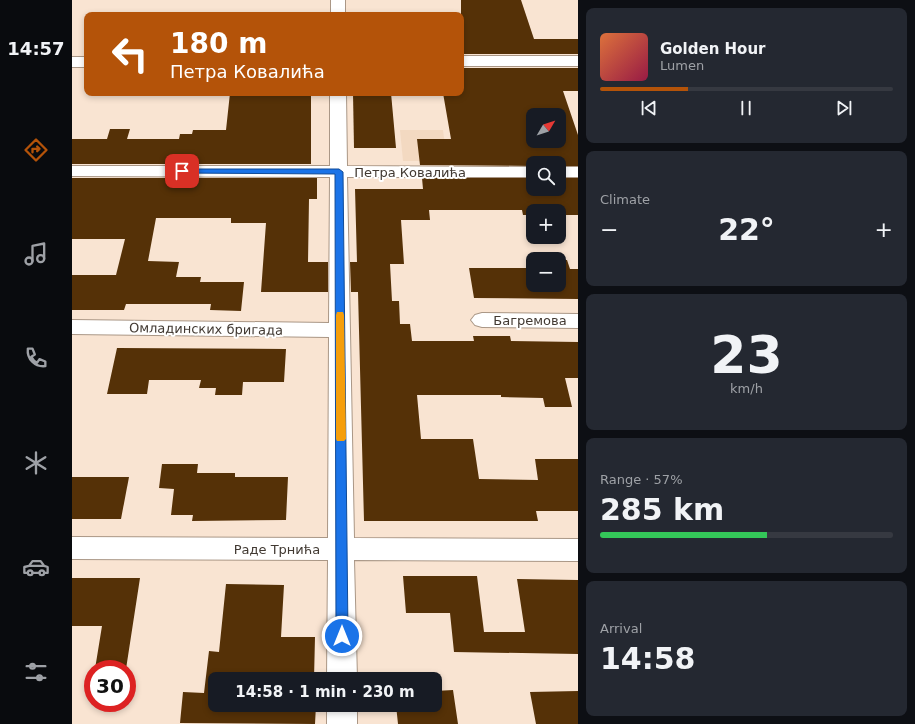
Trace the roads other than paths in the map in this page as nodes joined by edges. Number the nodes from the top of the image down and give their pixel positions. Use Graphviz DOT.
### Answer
graph roads {
  1 [pos="338,0"];
  2 [pos="338,12"];
  3 [pos="464,61"];
  4 [pos="578,61"];
  5 [pos="72,62"];
  6 [pos="84,62"];
  7 [pos="338,96"];
  8 [pos="72,171"];
  9 [pos="339,172"];
  10 [pos="526,172"];
  11 [pos="566,172"];
  12 [pos="578,172"];
  13 [pos="482,320"];
  14 [pos="578,320"];
  15 [pos="72,327"];
  16 [pos="340,330"];
  17 [pos="72,548"];
  18 [pos="341,549"];
  19 [pos="578,550"];
  20 [pos="342,672"];
  21 [pos="342,712"];
  22 [pos="342,724"];
  1 -- 2 [label="street"];
  3 -- 4 [label="street"];
  5 -- 6 [label="street"];
  7 -- 9 [label="street"];
  8 -- 9 [label="street, Петра Ковалића"];
  9 -- 10 [label="street, Петра Ковалића"];
  9 -- 16 [label="street"];
  11 -- 12 [label="street"];
  13 -- 14 [label="street, Багремова"];
  15 -- 16 [label="street, Омладинских бригада"];
  16 -- 18 [label="street"];
  17 -- 18 [label="street, Раде Трнића"];
  18 -- 19 [label="street, Раде Трнића"];
  18 -- 20 [label="street"];
  21 -- 22 [label="street"];
}
